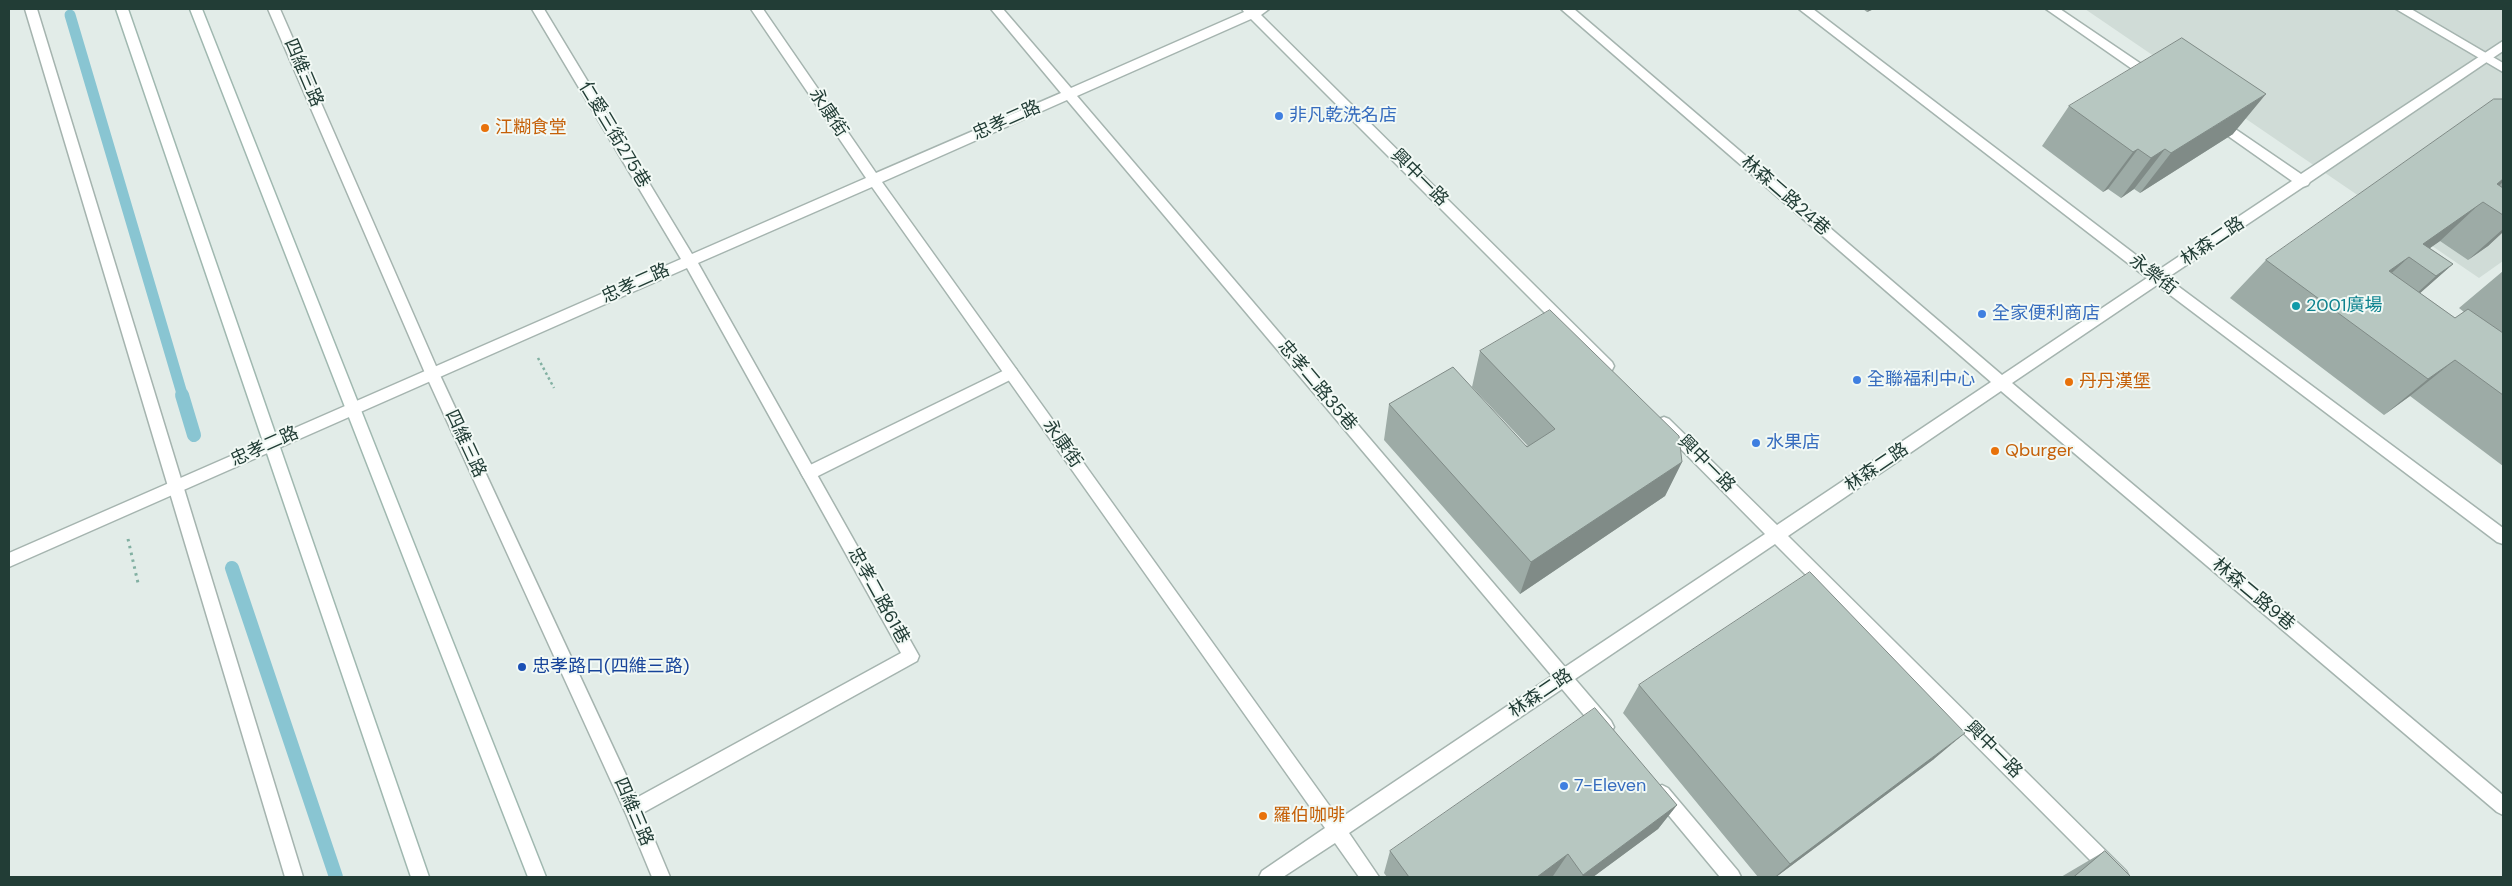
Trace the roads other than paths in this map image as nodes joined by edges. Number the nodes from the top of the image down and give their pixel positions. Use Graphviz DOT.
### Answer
graph roads {
  1 [pos="31,9"];
  2 [pos="122,9"];
  3 [pos="196,9"];
  4 [pos="274,9"];
  5 [pos="538,9"];
  6 [pos="757,9"];
  7 [pos="997,9"];
  8 [pos="1567,9"];
  9 [pos="1805,9"];
  10 [pos="2052,9"];
  11 [pos="2402,9"];
  12 [pos="1255,10"];
  13 [pos="2503,45"];
  14 [pos="2486,58"];
  15 [pos="2503,68"];
  16 [pos="2165,87"];
  17 [pos="1070,94"];
  18 [pos="2206,115"];
  19 [pos="874,180"];
  20 [pos="2303,182"];
  21 [pos="689,260"];
  22 [pos="2158,279"];
  23 [pos="432,373"];
  24 [pos="1011,373"];
  25 [pos="1618,376"];
  26 [pos="2002,383"];
  27 [pos="352,408"];
  28 [pos="1652,411"];
  29 [pos="272,444"];
  30 [pos="809,473"];
  31 [pos="175,486"];
  32 [pos="1777,535"];
  33 [pos="2503,538"];
  34 [pos="9,560"];
  35 [pos="1564,678"];
  36 [pos="1614,737"];
  37 [pos="1651,781"];
  38 [pos="2503,806"];
  39 [pos="633,809"];
  40 [pos="1337,831"];
  41 [pos="294,877"];
  42 [pos="420,877"];
  43 [pos="537,877"];
  44 [pos="661,877"];
  45 [pos="1268,877"];
  46 [pos="1370,877"];
  47 [pos="1732,877"];
  48 [pos="2120,877"];
  1 -- 31 [label="street"];
  2 -- 29 [label="street"];
  3 -- 27 [label="street"];
  4 -- 23 [label="street, 四維三路"];
  5 -- 21 [label="street, 仁愛三街275巷"];
  6 -- 19 [label="street, 永康街"];
  7 -- 17 [label="street, 忠孝二路35巷"];
  8 -- 26 [label="street, 林森二路24巷"];
  9 -- 22 [label="street, 永樂街"];
  10 -- 16 [label="street"];
  11 -- 14 [label="street"];
  12 -- 17 [label="street, 忠孝二路"];
  12 -- 25 [label="street, 興中一路"];
  13 -- 14 [label="street, 林森二路"];
  14 -- 15 [label="street"];
  14 -- 20 [label="street, 林森二路"];
  17 -- 19 [label="street, 忠孝二路"];
  17 -- 35 [label="street, 忠孝二路35巷"];
  18 -- 20 [label="street"];
  19 -- 21 [label="street, 忠孝二路"];
  19 -- 24 [label="street, 永康街"];
  20 -- 22 [label="street, 林森二路"];
  21 -- 23 [label="street, 忠孝二路"];
  21 -- 30 [label="street, 忠孝二路61巷"];
  22 -- 26 [label="street, 林森二路"];
  22 -- 33 [label="street, 永樂街"];
  23 -- 27 [label="street, 忠孝二路"];
  23 -- 39 [label="street, 四維三路"];
  24 -- 30 [label="street"];
  24 -- 40 [label="street, 永康街"];
  26 -- 32 [label="street, 林森二路"];
  26 -- 38 [label="street, 林森二路9巷"];
  27 -- 29 [label="street, 忠孝二路"];
  27 -- 43 [label="street"];
  28 -- 32 [label="street, 興中一路"];
  29 -- 31 [label="street, 忠孝二路"];
  29 -- 42 [label="street"];
  30 -- 39 [label="street, 忠孝二路61巷"];
  31 -- 34 [label="street, 忠孝二路"];
  31 -- 41 [label="street"];
  32 -- 35 [label="street, 林森二路"];
  32 -- 48 [label="street, 興中一路"];
  35 -- 36 [label="street, 忠孝二路35巷"];
  35 -- 40 [label="street, 林森二路"];
  37 -- 47 [label="street"];
  39 -- 44 [label="street, 四維三路"];
  40 -- 45 [label="street, 林森二路"];
  40 -- 46 [label="street, 永康街"];
}
